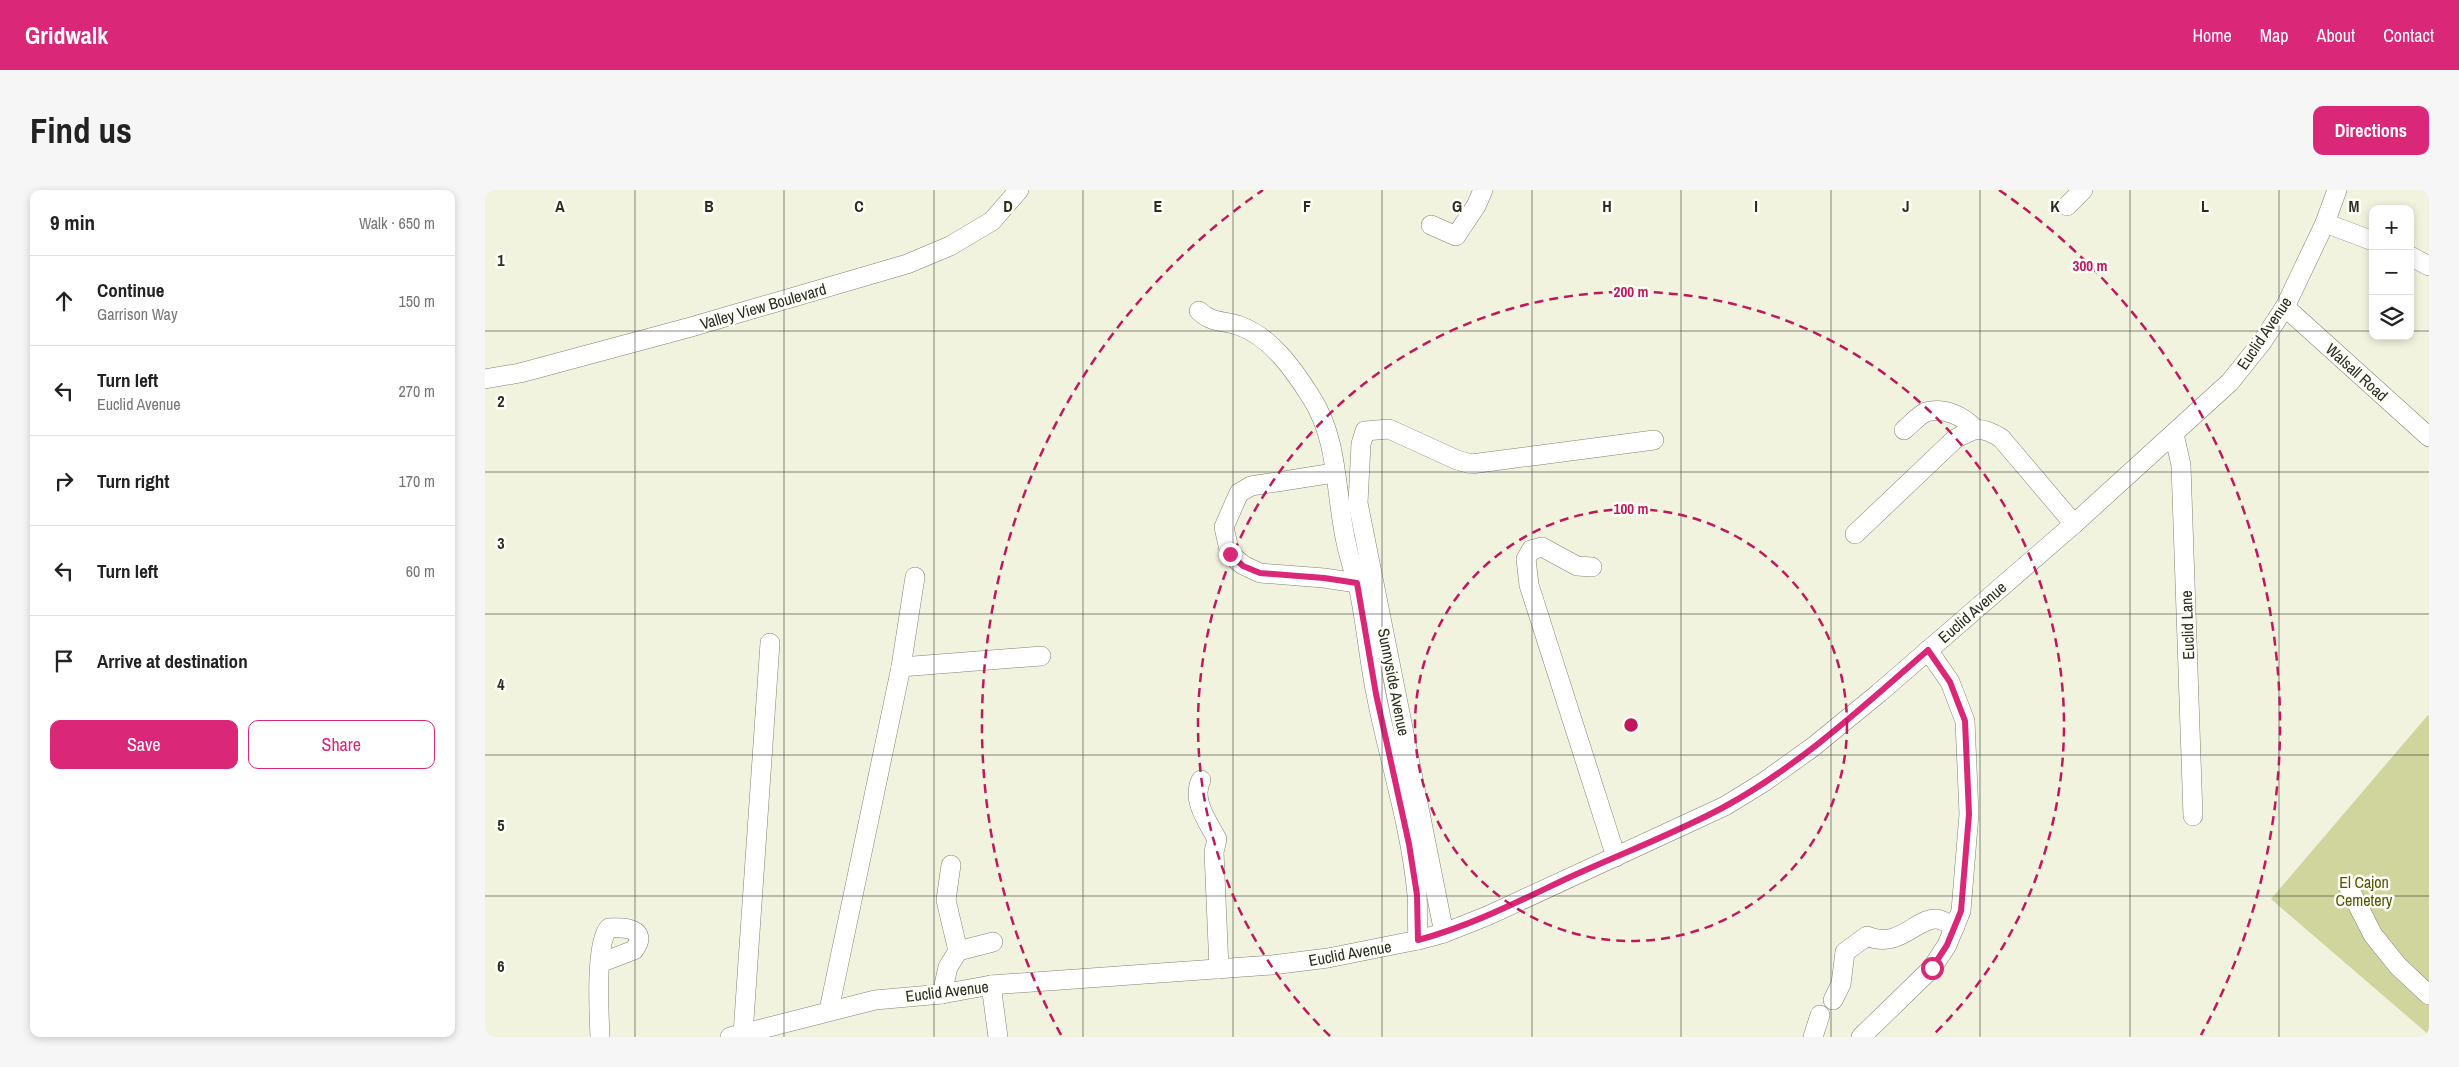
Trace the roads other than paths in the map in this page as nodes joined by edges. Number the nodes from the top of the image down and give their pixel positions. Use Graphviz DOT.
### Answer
graph roads {
  1 [pos="1019,190"];
  2 [pos="1483,190"];
  3 [pos="2083,190"];
  4 [pos="2337,190"];
  5 [pos="2067,206"];
  6 [pos="2325,224"];
  7 [pos="1431,225"];
  8 [pos="2369,240"];
  9 [pos="2414,258"];
  10 [pos="2429,266"];
  11 [pos="2285,307"];
  12 [pos="1199,311"];
  13 [pos="485,379"];
  14 [pos="1974,428"];
  15 [pos="1904,430"];
  16 [pos="2175,434"];
  17 [pos="2429,436"];
  18 [pos="1654,440"];
  19 [pos="1334,473"];
  20 [pos="2074,524"];
  21 [pos="1855,534"];
  22 [pos="1592,567"];
  23 [pos="915,577"];
  24 [pos="1357,583"];
  25 [pos="769,643"];
  26 [pos="1928,650"];
  27 [pos="1041,656"];
  28 [pos="901,667"];
  29 [pos="1201,780"];
  30 [pos="2193,816"];
  31 [pos="1616,856"];
  32 [pos="951,865"];
  33 [pos="2349,888"];
  34 [pos="1955,927"];
  35 [pos="1444,933"];
  36 [pos="1418,940"];
  37 [pos="993,942"];
  38 [pos="958,951"];
  39 [pos="600,963"];
  40 [pos="1219,968"];
  41 [pos="991,986"];
  42 [pos="942,994"];
  43 [pos="2429,995"];
  44 [pos="1833,1000"];
  45 [pos="829,1010"];
  46 [pos="1821,1015"];
  47 [pos="737,1036"];
  48 [pos="600,1037"];
  49 [pos="998,1037"];
  50 [pos="1813,1037"];
  51 [pos="1861,1037"];
  1 -- 13 [label="street, Valley View Boulevard"];
  2 -- 7 [label="street"];
  3 -- 5 [label="street"];
  4 -- 6 [label="street, Euclid Avenue"];
  6 -- 8 [label="street"];
  6 -- 11 [label="street, Euclid Avenue"];
  9 -- 10 [label="street"];
  11 -- 16 [label="street, Euclid Avenue"];
  11 -- 17 [label="street, Walsall Road"];
  12 -- 19 [label="street"];
  14 -- 15 [label="street"];
  14 -- 20 [label="street"];
  14 -- 21 [label="street"];
  16 -- 20 [label="street, Euclid Avenue"];
  16 -- 30 [label="street, Euclid Lane"];
  18 -- 35 [label="street, Sunnyside Avenue"];
  19 -- 24 [label="street"];
  19 -- 24 [label="street"];
  20 -- 26 [label="street, Euclid Avenue"];
  22 -- 31 [label="street"];
  23 -- 28 [label="street"];
  24 -- 36 [label="street"];
  25 -- 47 [label="street"];
  26 -- 31 [label="street, Euclid Avenue"];
  26 -- 34 [label="street"];
  27 -- 28 [label="street"];
  28 -- 45 [label="street"];
  29 -- 40 [label="street"];
  31 -- 35 [label="street, Euclid Avenue"];
  32 -- 38 [label="street"];
  33 -- 43 [label="street"];
  34 -- 44 [label="street"];
  34 -- 51 [label="street"];
  35 -- 36 [label="street, Euclid Avenue"];
  36 -- 40 [label="street, Euclid Avenue"];
  37 -- 38 [label="street"];
  38 -- 42 [label="street"];
  39 -- 48 [label="street"];
  40 -- 41 [label="street, Euclid Avenue"];
  41 -- 42 [label="street, Euclid Avenue"];
  41 -- 49 [label="street"];
  42 -- 45 [label="street, Euclid Avenue"];
  45 -- 47 [label="street, Euclid Avenue"];
  46 -- 50 [label="street"];
}
